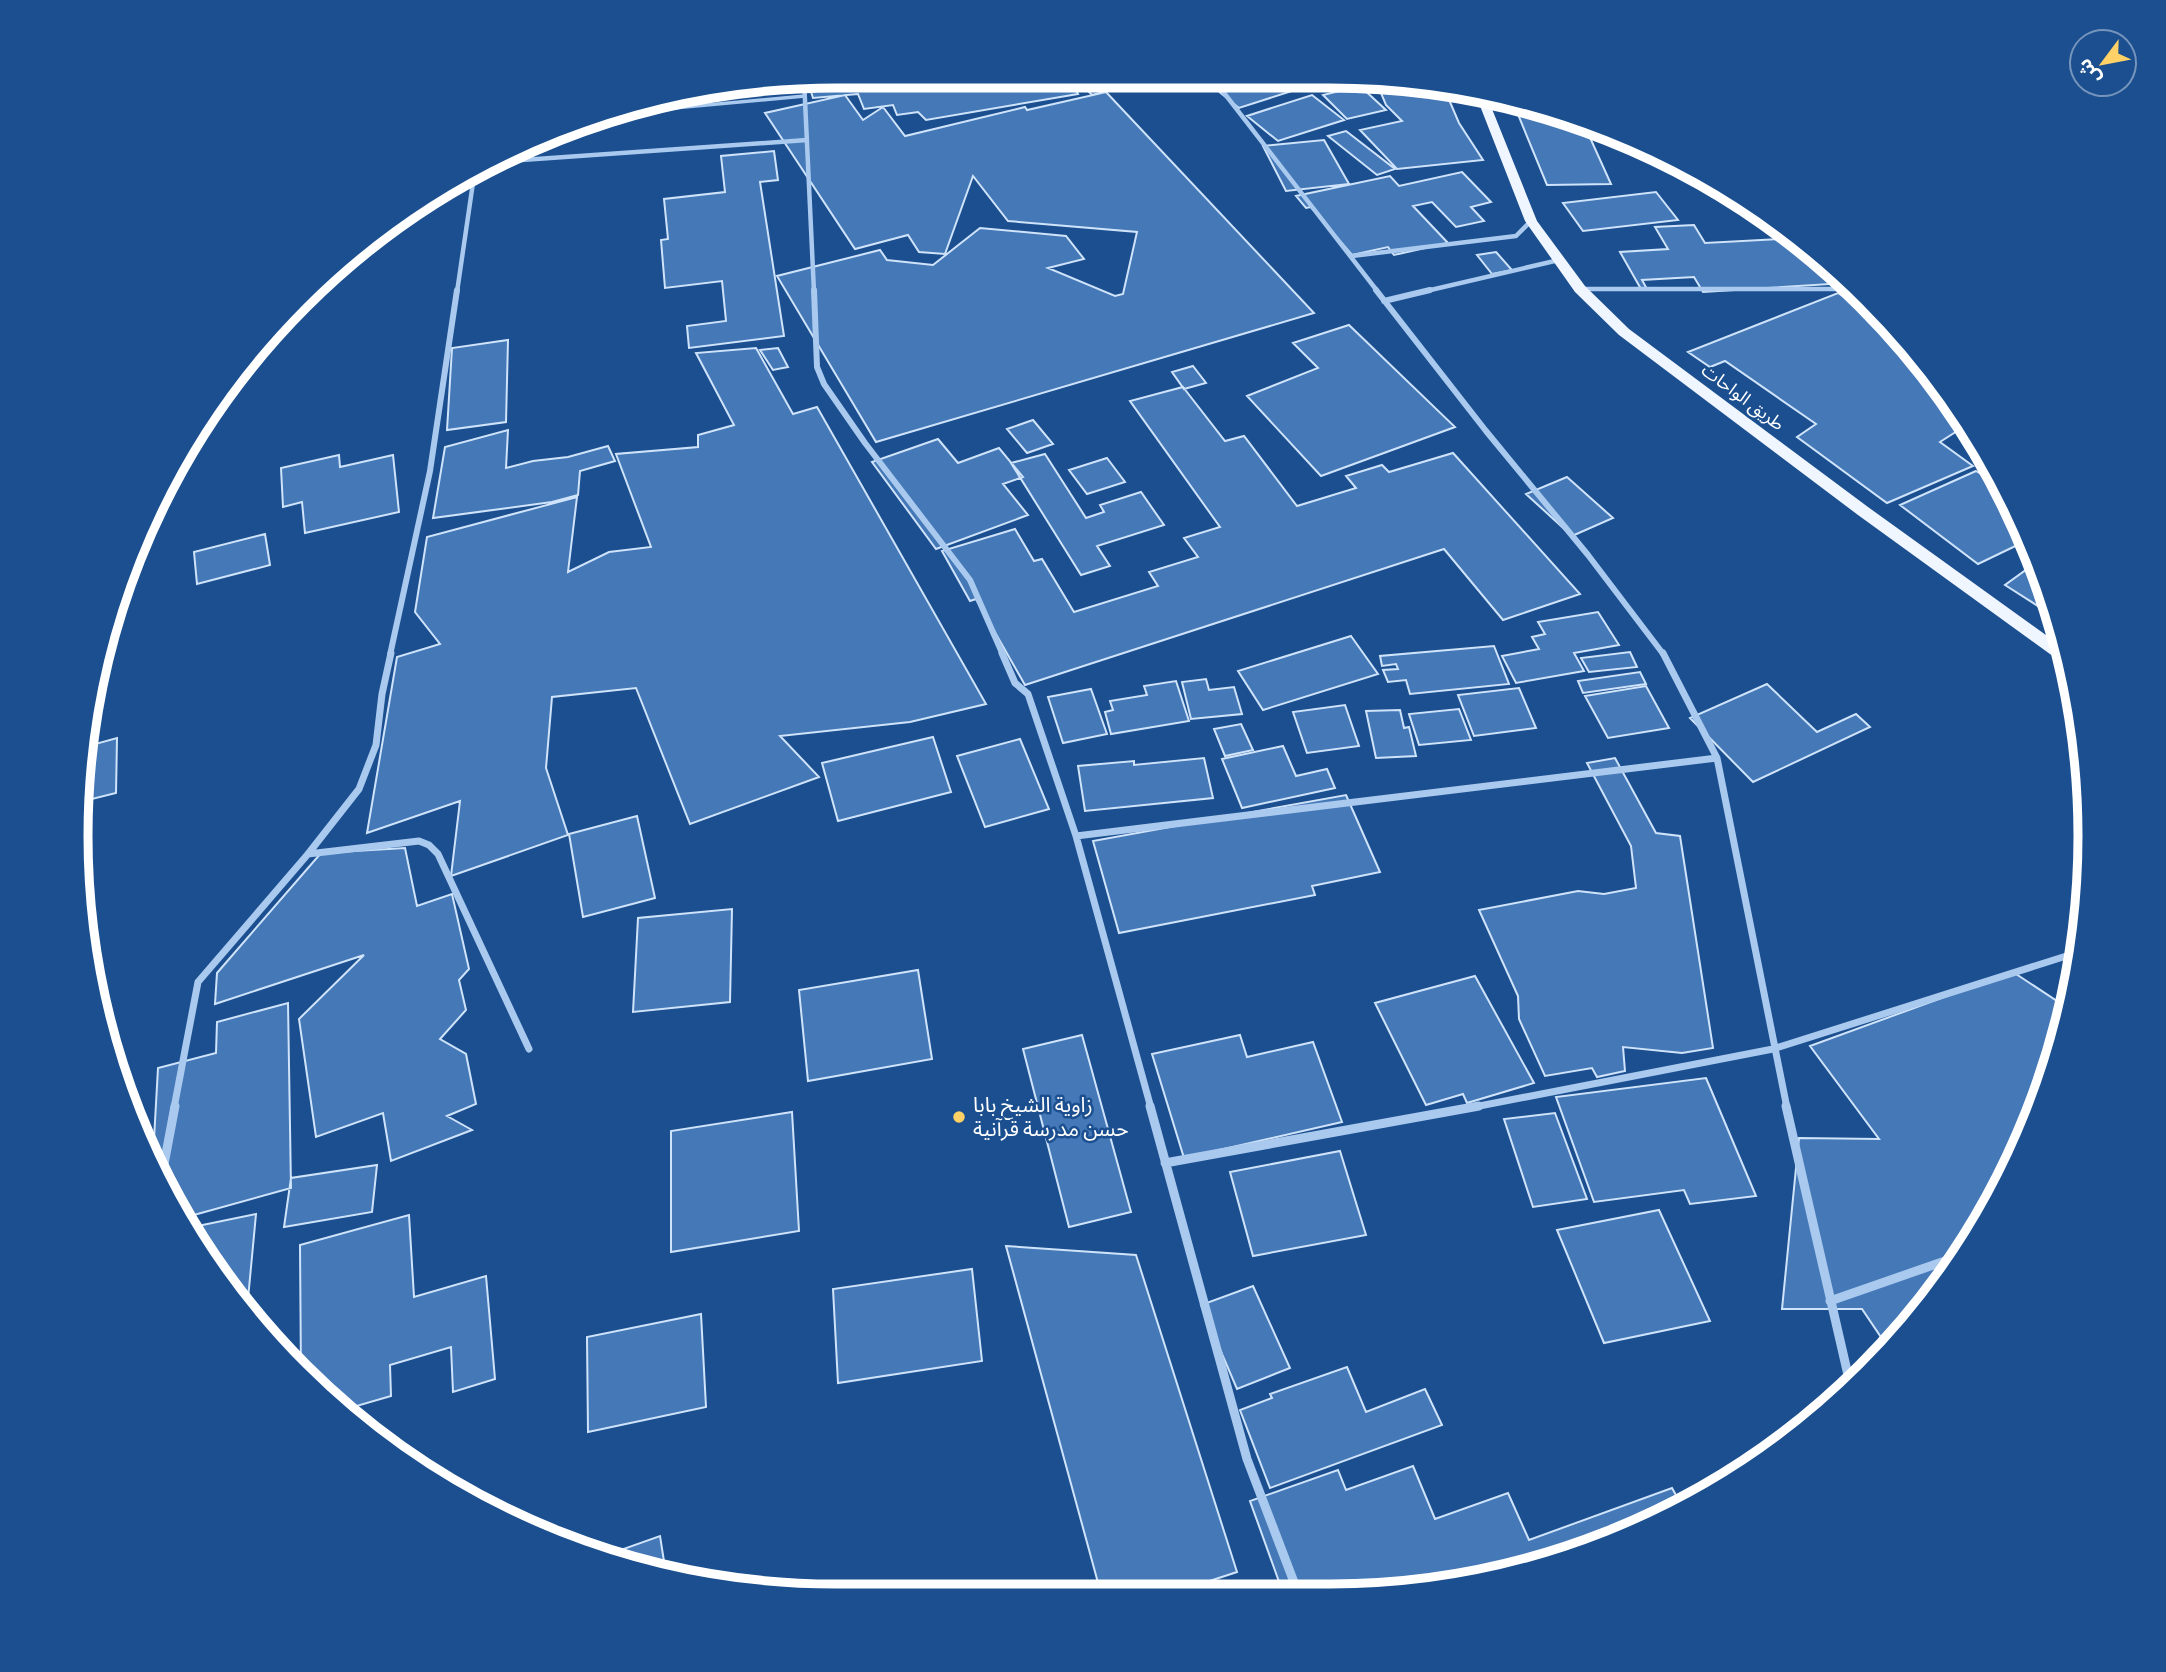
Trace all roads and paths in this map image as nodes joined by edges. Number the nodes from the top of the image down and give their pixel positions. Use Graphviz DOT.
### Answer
graph roads {
  1 [pos="1220,88"];
  2 [pos="805,89"];
  3 [pos="805,96"];
  4 [pos="1484,104"];
  5 [pos="657,110"];
  6 [pos="807,140"];
  7 [pos="515,160"];
  8 [pos="473,182"];
  9 [pos="1531,221"];
  10 [pos="1352,256"];
  11 [pos="1559,260"];
  12 [pos="1580,289"];
  13 [pos="1840,289"];
  14 [pos="1384,302"];
  15 [pos="2055,649"];
  16 [pos="1717,758"];
  17 [pos="1076,836"];
  18 [pos="308,854"];
  19 [pos="2068,955"];
  20 [pos="529,1049"];
  21 [pos="1773,1049"];
  22 [pos="1165,1163"];
  23 [pos="164,1165"];
  24 [pos="1946,1261"];
  25 [pos="1830,1301"];
  26 [pos="1848,1376"];
  27 [pos="1295,1584"];
  1 -- 10 [label="street"];
  2 -- 3 [label="street"];
  3 -- 5 [label="lane"];
  3 -- 6 [label="street"];
  4 -- 9 [label="main road, طريق الواحات"];
  6 -- 7 [label="street"];
  6 -- 17 [label="street"];
  8 -- 18 [label="street"];
  9 -- 10 [label="street"];
  9 -- 11 [label="main road, طريق الواحات"];
  10 -- 14 [label="street"];
  11 -- 12 [label="main road, طريق الواحات"];
  11 -- 14 [label="street"];
  12 -- 13 [label="street"];
  12 -- 15 [label="main road, طريق الواحات"];
  14 -- 16 [label="street"];
  16 -- 17 [label="street"];
  16 -- 21 [label="street"];
  17 -- 22 [label="street"];
  18 -- 20 [label="street"];
  18 -- 23 [label="street"];
  19 -- 21 [label="street"];
  21 -- 22 [label="street"];
  21 -- 25 [label="street"];
  22 -- 27 [label="street"];
  24 -- 25 [label="street"];
  25 -- 26 [label="street"];
}
